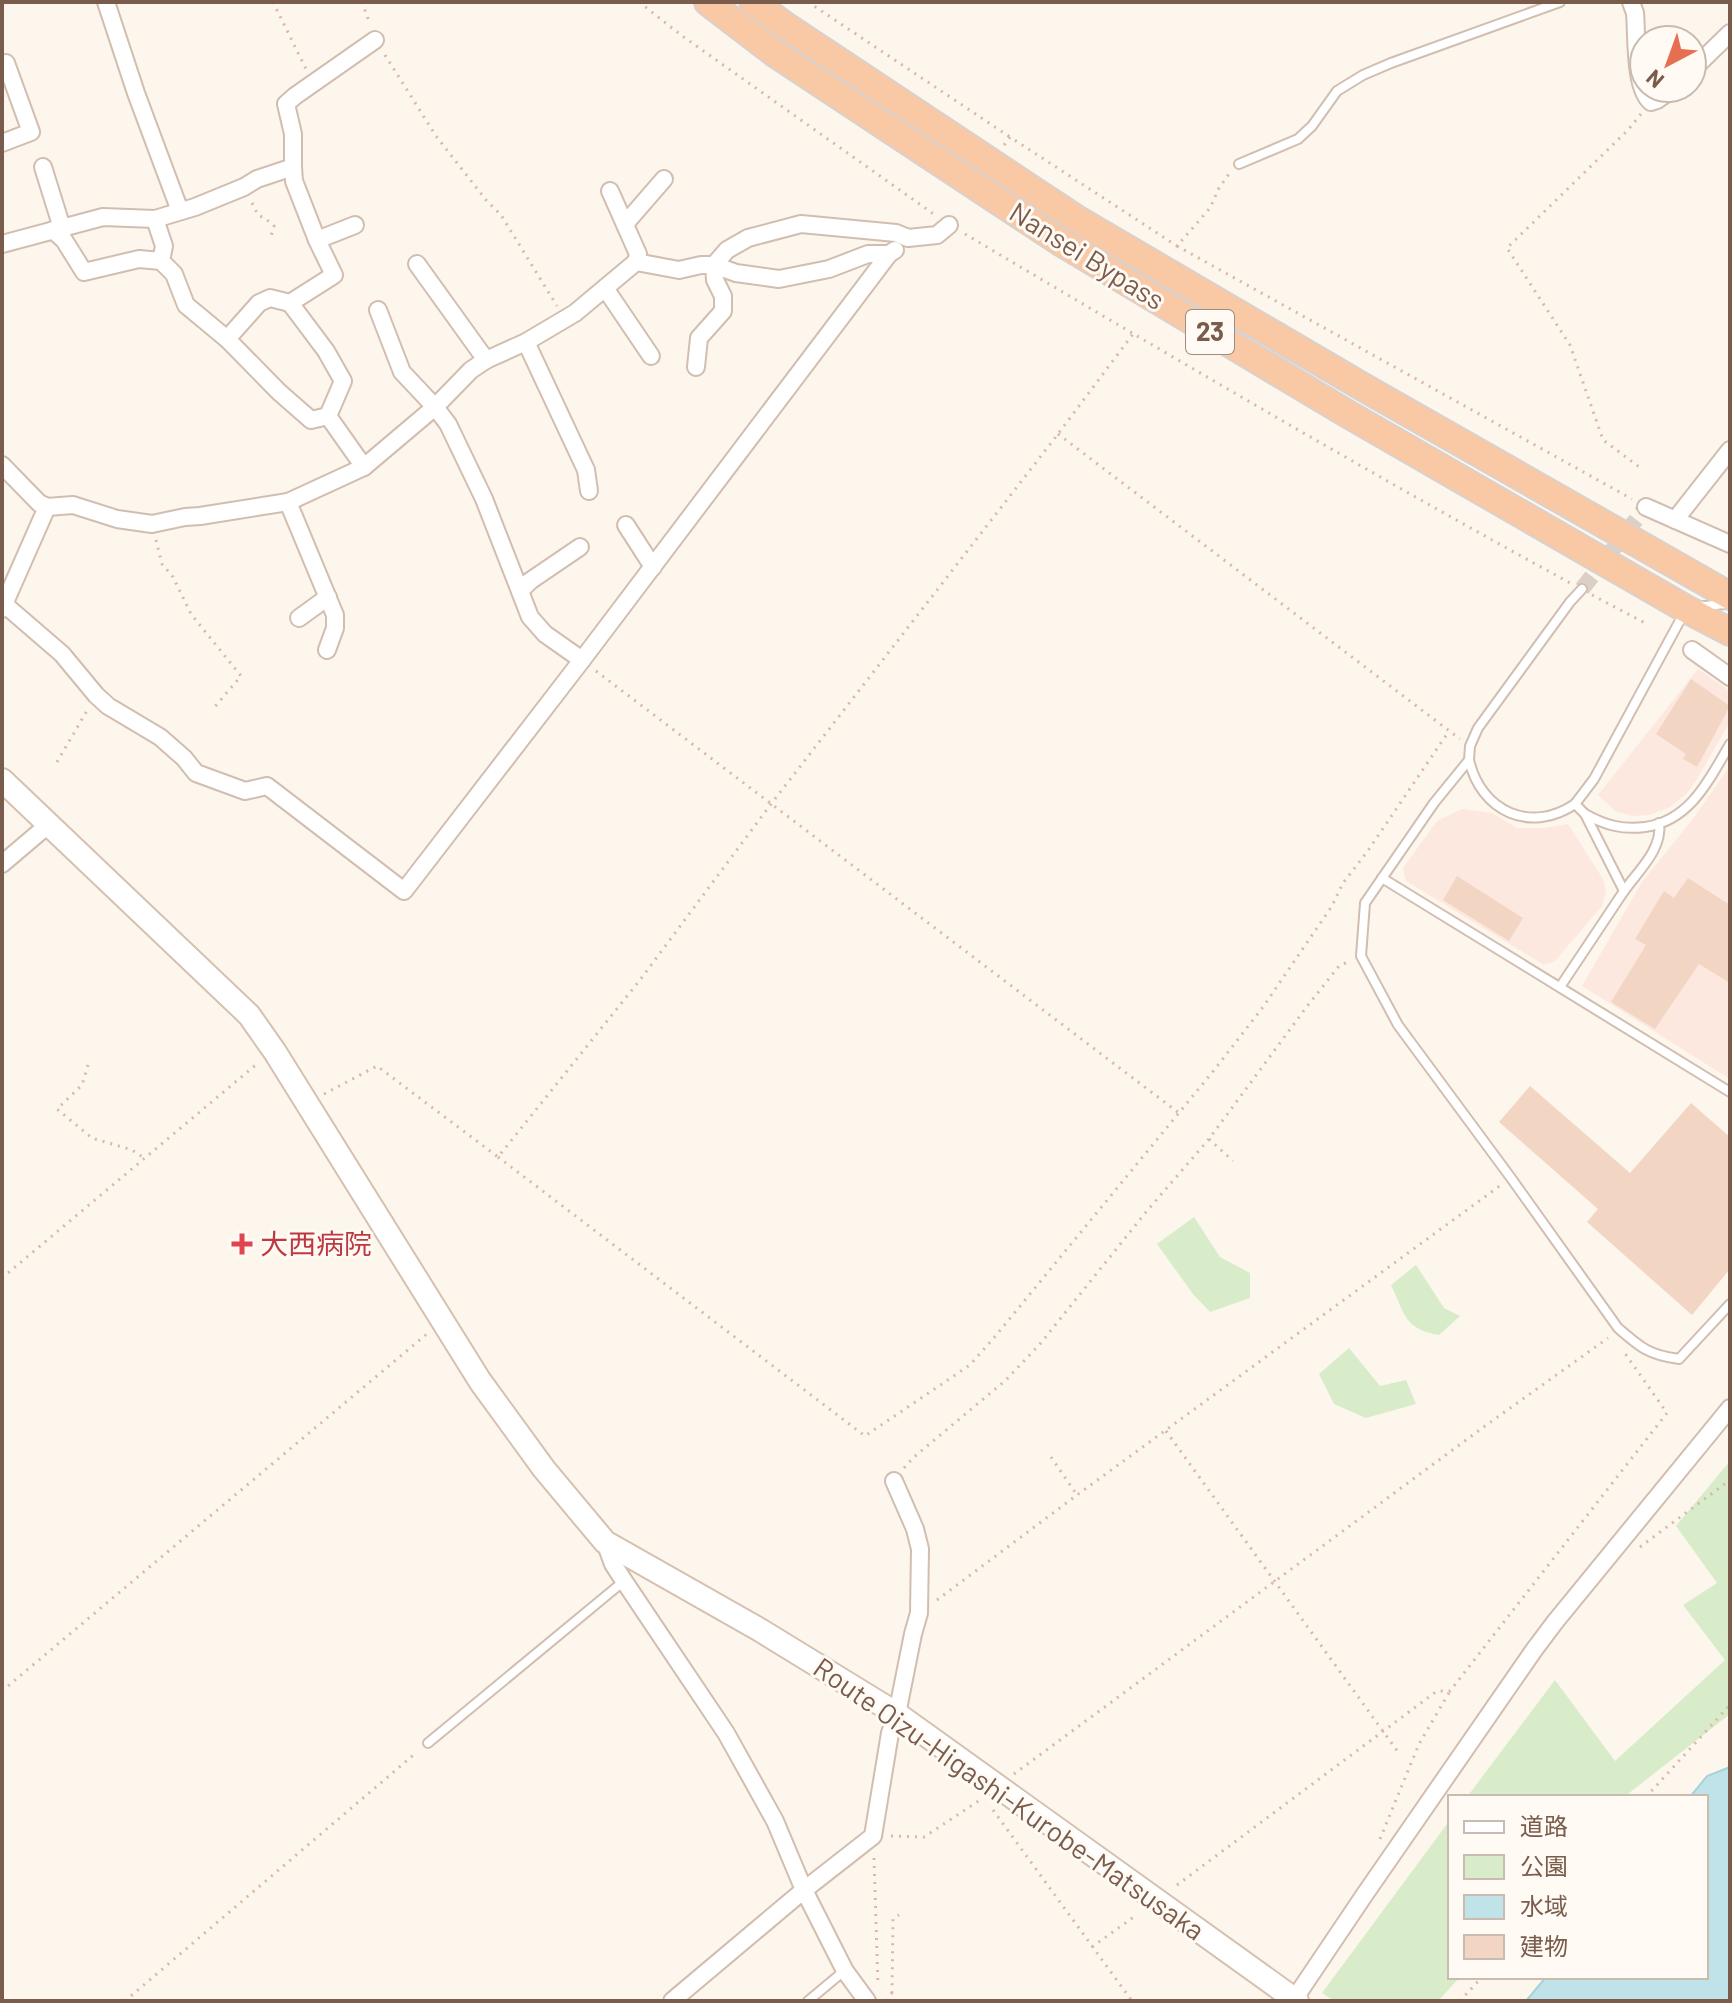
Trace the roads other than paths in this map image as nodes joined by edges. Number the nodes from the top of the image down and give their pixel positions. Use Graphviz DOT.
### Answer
graph roads {
  1 [pos="106,2"];
  2 [pos="708,2"];
  3 [pos="753,2"];
  4 [pos="1560,2"];
  5 [pos="1631,2"];
  6 [pos="1636,24"];
  7 [pos="1730,33"];
  8 [pos="375,40"];
  9 [pos="1708,54"];
  10 [pos="9,62"];
  11 [pos="2,143"];
  12 [pos="1239,164"];
  13 [pos="43,167"];
  14 [pos="293,167"];
  15 [pos="664,179"];
  16 [pos="610,191"];
  17 [pos="180,211"];
  18 [pos="155,219"];
  19 [pos="625,224"];
  20 [pos="355,225"];
  21 [pos="949,225"];
  22 [pos="58,229"];
  23 [pos="908,238"];
  24 [pos="317,240"];
  25 [pos="2,244"];
  26 [pos="889,254"];
  27 [pos="161,261"];
  28 [pos="636,262"];
  29 [pos="417,264"];
  30 [pos="714,265"];
  31 [pos="605,288"];
  32 [pos="290,303"];
  33 [pos="378,310"];
  34 [pos="227,339"];
  35 [pos="526,342"];
  36 [pos="651,356"];
  37 [pos="486,360"];
  38 [pos="696,367"];
  39 [pos="435,407"];
  40 [pos="328,416"];
  41 [pos="1730,450"];
  42 [pos="2,465"];
  43 [pos="364,467"];
  44 [pos="589,491"];
  45 [pos="288,502"];
  46 [pos="47,507"];
  47 [pos="1646,507"];
  48 [pos="1675,520"];
  49 [pos="626,525"];
  50 [pos="1730,544"];
  51 [pos="580,547"];
  52 [pos="653,567"];
  53 [pos="1582,589"];
  54 [pos="520,591"];
  55 [pos="1730,596"];
  56 [pos="328,597"];
  57 [pos="1730,604"];
  58 [pos="3,606"];
  59 [pos="1686,609"];
  60 [pos="299,618"];
  61 [pos="1730,632"];
  62 [pos="327,650"];
  63 [pos="1692,650"];
  64 [pos="582,660"];
  65 [pos="1730,677"];
  66 [pos="1730,744"];
  67 [pos="1469,760"];
  68 [pos="2,780"];
  69 [pos="1575,804"];
  70 [pos="1585,814"];
  71 [pos="1659,823"];
  72 [pos="48,825"];
  73 [pos="2,864"];
  74 [pos="1382,878"];
  75 [pos="1624,891"];
  76 [pos="1560,987"];
  77 [pos="1730,1092"];
  78 [pos="1730,1304"];
  79 [pos="1730,1408"];
  80 [pos="894,1481"];
  81 [pos="605,1542"];
  82 [pos="624,1581"];
  83 [pos="897,1714"];
  84 [pos="428,1743"];
  85 [pos="804,1890"];
  86 [pos="845,1971"];
  87 [pos="1295,2000"];
  88 [pos="672,2001"];
  89 [pos="808,2001"];
  90 [pos="867,2001"];
  1 -- 17 [label="street"];
  2 -- 59 [label="highway, Nansei Bypass / 23"];
  3 -- 55 [label="highway, Nansei Bypass / 23"];
  4 -- 12 [label="lane"];
  5 -- 6 [label="street"];
  7 -- 9 [label="street"];
  8 -- 14 [label="street"];
  10 -- 11 [label="street"];
  13 -- 22 [label="street"];
  14 -- 17 [label="street"];
  14 -- 24 [label="street"];
  15 -- 19 [label="street"];
  16 -- 19 [label="street"];
  17 -- 18 [label="street"];
  18 -- 22 [label="street"];
  18 -- 27 [label="street"];
  19 -- 28 [label="street"];
  20 -- 24 [label="street"];
  21 -- 23 [label="street"];
  22 -- 25 [label="street"];
  22 -- 27 [label="street"];
  23 -- 26 [label="street"];
  23 -- 30 [label="street"];
  24 -- 32 [label="street"];
  26 -- 30 [label="street"];
  26 -- 52 [label="street"];
  27 -- 34 [label="street"];
  28 -- 30 [label="street"];
  28 -- 31 [label="street"];
  29 -- 37 [label="street"];
  30 -- 38 [label="street"];
  31 -- 35 [label="street"];
  31 -- 36 [label="street"];
  32 -- 34 [label="street"];
  32 -- 40 [label="street"];
  33 -- 39 [label="street"];
  34 -- 40 [label="street"];
  35 -- 37 [label="street"];
  35 -- 44 [label="street"];
  37 -- 39 [label="street"];
  39 -- 43 [label="street"];
  39 -- 54 [label="street"];
  40 -- 43 [label="street"];
  41 -- 48 [label="street"];
  42 -- 46 [label="street"];
  43 -- 45 [label="street"];
  45 -- 46 [label="street"];
  45 -- 56 [label="street"];
  46 -- 58 [label="street"];
  47 -- 48 [label="street"];
  48 -- 50 [label="street"];
  49 -- 52 [label="street"];
  51 -- 54 [label="street"];
  52 -- 64 [label="street"];
  53 -- 67 [label="lane"];
  54 -- 64 [label="street"];
  56 -- 60 [label="street"];
  56 -- 62 [label="street"];
  57 -- 59 [label="lane"];
  58 -- 64 [label="street"];
  59 -- 61 [label="highway, Nansei Bypass / 23"];
  59 -- 69 [label="lane"];
  63 -- 65 [label="street"];
  66 -- 71 [label="lane"];
  67 -- 69 [label="lane"];
  67 -- 74 [label="lane"];
  68 -- 72 [label="main road, Route Oizu-Higashi-Kurobe-Matsusaka"];
  69 -- 70 [label="lane"];
  70 -- 71 [label="lane"];
  70 -- 75 [label="lane"];
  71 -- 75 [label="lane"];
  72 -- 73 [label="street"];
  72 -- 81 [label="main road, Route Oizu-Higashi-Kurobe-Matsusaka"];
  74 -- 76 [label="lane"];
  74 -- 78 [label="lane"];
  75 -- 76 [label="lane"];
  76 -- 77 [label="lane"];
  79 -- 87 [label="street"];
  80 -- 83 [label="street"];
  81 -- 82 [label="street"];
  81 -- 83 [label="main road, Route Oizu-Higashi-Kurobe-Matsusaka"];
  82 -- 84 [label="lane"];
  82 -- 85 [label="street"];
  83 -- 85 [label="street"];
  83 -- 87 [label="main road, Route Oizu-Higashi-Kurobe-Matsusaka"];
  85 -- 86 [label="street"];
  85 -- 88 [label="street"];
  86 -- 89 [label="lane"];
  86 -- 90 [label="street"];
}
